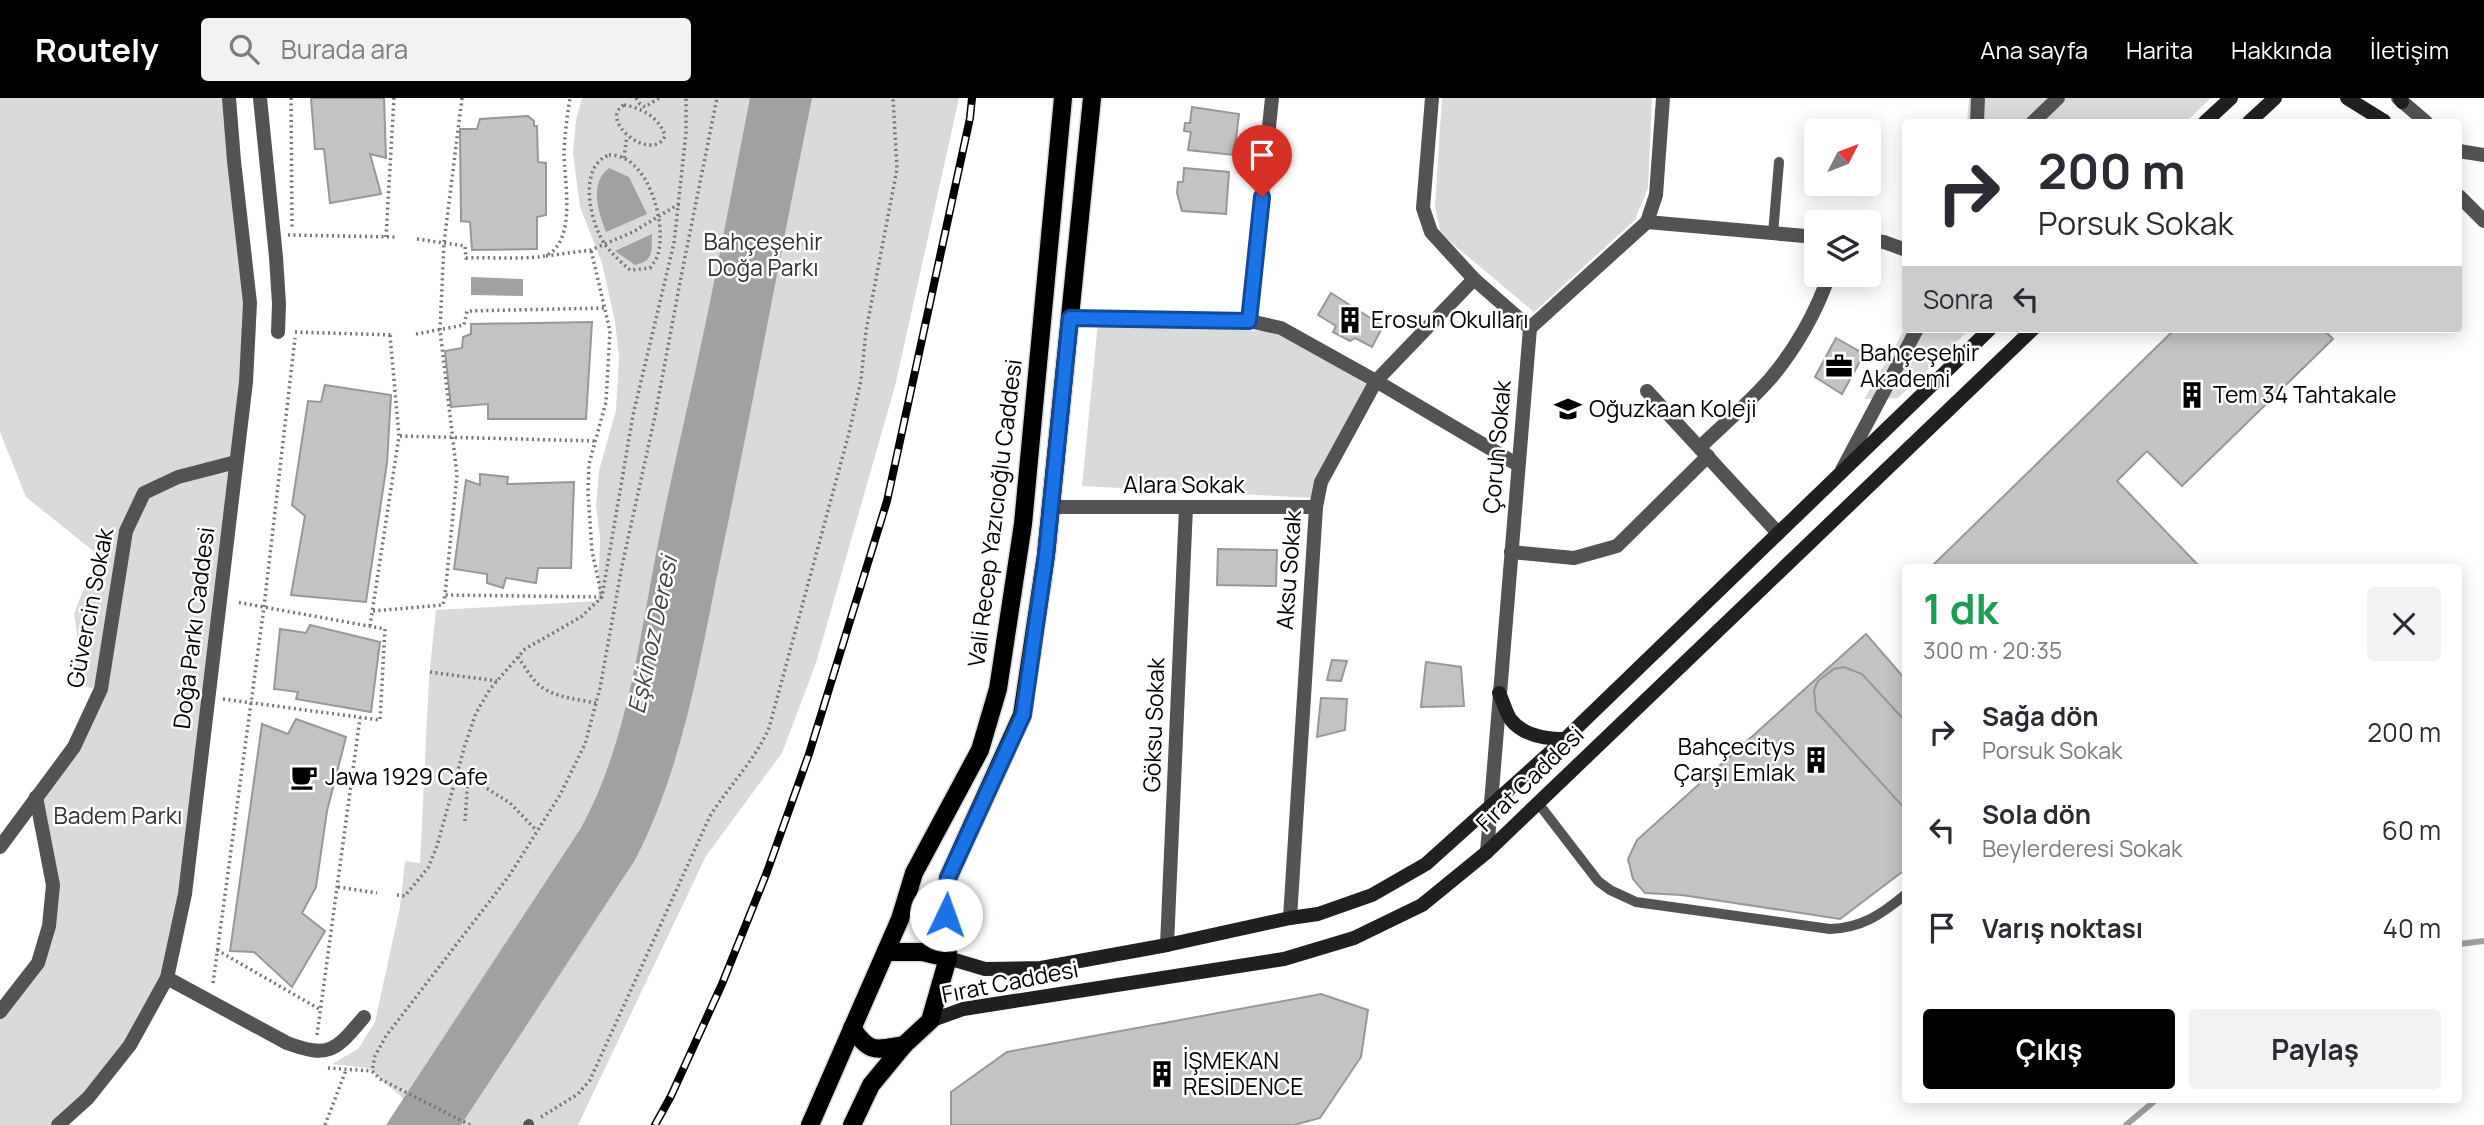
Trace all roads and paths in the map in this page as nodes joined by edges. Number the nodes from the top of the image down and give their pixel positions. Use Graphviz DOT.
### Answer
graph roads {
  1 [pos="229,98"];
  2 [pos="260,98"];
  3 [pos="291,98"];
  4 [pos="394,98"];
  5 [pos="462,98"];
  6 [pos="570,98"];
  7 [pos="636,98"];
  8 [pos="659,98"];
  9 [pos="686,98"];
  10 [pos="717,98"];
  11 [pos="893,98"];
  12 [pos="1063,98"];
  13 [pos="1092,98"];
  14 [pos="1272,98"];
  15 [pos="1432,98"];
  16 [pos="1663,98"];
  17 [pos="1978,98"];
  18 [pos="2058,98"];
  19 [pos="2231,98"];
  20 [pos="2275,98"];
  21 [pos="2347,98"];
  22 [pos="2360,98"];
  23 [pos="2400,99"];
  24 [pos="639,106"];
  25 [pos="1977,119"];
  26 [pos="2036,119"];
  27 [pos="2208,119"];
  28 [pos="2252,119"];
  29 [pos="2379,119"];
  30 [pos="2381,119"];
  31 [pos="2423,119"];
  32 [pos="628,136"];
  33 [pos="2462,151"];
  34 [pos="2484,155"];
  35 [pos="624,158"];
  36 [pos="1779,162"];
  37 [pos="2462,199"];
  38 [pos="679,204"];
  39 [pos="660,217"];
  40 [pos="2484,221"];
  41 [pos="1647,222"];
  42 [pos="1773,234"];
  43 [pos="273,235"];
  44 [pos="292,236"];
  45 [pos="1804,236"];
  46 [pos="386,237"];
  47 [pos="395,237"];
  48 [pos="417,239"];
  49 [pos="1881,242"];
  50 [pos="444,243"];
  51 [pos="605,244"];
  52 [pos="1902,249"];
  53 [pos="591,250"];
  54 [pos="546,256"];
  55 [pos="1474,279"];
  56 [pos="1825,287"];
  57 [pos="605,308"];
  58 [pos="1070,318"];
  59 [pos="1249,321"];
  60 [pos="1530,328"];
  61 [pos="440,330"];
  62 [pos="278,332"];
  63 [pos="296,332"];
  64 [pos="1915,333"];
  65 [pos="1986,333"];
  66 [pos="2029,333"];
  67 [pos="416,334"];
  68 [pos="1376,381"];
  69 [pos="1647,391"];
  70 [pos="399,436"];
  71 [pos="451,438"];
  72 [pos="597,441"];
  73 [pos="1704,452"];
  74 [pos="236,462"];
  75 [pos="1518,465"];
  76 [pos="1842,470"];
  77 [pos="1051,507"];
  78 [pos="1186,507"];
  79 [pos="1316,508"];
  80 [pos="1778,533"];
  81 [pos="1511,552"];
  82 [pos="445,595"];
  83 [pos="602,597"];
  84 [pos="220,600"];
  85 [pos="264,607"];
  86 [pos="373,611"];
  87 [pos="370,626"];
  88 [pos="518,657"];
  89 [pos="430,672"];
  90 [pos="497,681"];
  91 [pos="1499,693"];
  92 [pos="208,697"];
  93 [pos="250,703"];
  94 [pos="596,703"];
  95 [pos="360,718"];
  96 [pos="1566,738"];
  97 [pos="459,771"];
  98 [pos="469,777"];
  99 [pos="37,797"];
  100 [pos="1538,803"];
  101 [pos="1490,806"];
  102 [pos="465,821"];
  103 [pos="537,831"];
  104 [pos="0,847"];
  105 [pos="1487,852"];
  106 [pos="337,887"];
  107 [pos="377,893"];
  108 [pos="397,895"];
  109 [pos="1902,897"];
  110 [pos="1290,918"];
  111 [pos="1167,945"];
  112 [pos="217,950"];
  113 [pos="886,953"];
  114 [pos="948,958"];
  115 [pos="167,978"];
  116 [pos="210,1003"];
  117 [pos="321,1010"];
  118 [pos="0,1012"];
  119 [pos="364,1017"];
  120 [pos="930,1021"];
  121 [pos="852,1028"];
  122 [pos="904,1045"];
  123 [pos="315,1051"];
  124 [pos="346,1070"];
  125 [pos="372,1071"];
  126 [pos="58,1125"];
  127 [pos="325,1125"];
  128 [pos="470,1125"];
  129 [pos="529,1125"];
  130 [pos="810,1125"];
  131 [pos="852,1125"];
  1 -- 74 [label="street, Doğa Parkı Caddesi"];
  2 -- 43 [label="street"];
  3 -- 44 [label="path"];
  4 -- 46 [label="path"];
  5 -- 50 [label="path"];
  6 -- 54 [label="path"];
  7 -- 24 [label="path"];
  8 -- 24 [label="path"];
  9 -- 38 [label="path"];
  10 -- 94 [label="path"];
  11 -- 129 [label="path"];
  12 -- 113 [label="main road, Vali Recep Yazıcıoğlu Caddesi"];
  13 -- 58 [label="main road"];
  14 -- 59 [label="street"];
  15 -- 55 [label="street"];
  16 -- 41 [label="street"];
  17 -- 25 [label="street"];
  18 -- 26 [label="street"];
  19 -- 27 [label="main road"];
  20 -- 28 [label="main road"];
  21 -- 29 [label="main road"];
  22 -- 30 [label="street"];
  23 -- 31 [label="street"];
  24 -- 32 [label="path"];
  24 -- 32 [label="path"];
  32 -- 35 [label="path"];
  33 -- 34 [label="street"];
  35 -- 39 [label="path"];
  35 -- 51 [label="path"];
  36 -- 42 [label="lane"];
  37 -- 40 [label="street"];
  38 -- 39 [label="path"];
  38 -- 83 [label="path"];
  39 -- 51 [label="path"];
  39 -- 51 [label="path"];
  41 -- 42 [label="street"];
  41 -- 60 [label="street"];
  42 -- 45 [label="street"];
  43 -- 44 [label="path"];
  43 -- 62 [label="street"];
  44 -- 46 [label="path"];
  46 -- 47 [label="path"];
  48 -- 50 [label="path"];
  49 -- 52 [label="street"];
  50 -- 54 [label="path"];
  50 -- 61 [label="path"];
  51 -- 53 [label="path"];
  53 -- 54 [label="path"];
  53 -- 57 [label="path"];
  55 -- 60 [label="street"];
  55 -- 68 [label="street, Aksu Sokak"];
  56 -- 73 [label="street"];
  57 -- 61 [label="path"];
  57 -- 72 [label="path"];
  58 -- 59 [label="street"];
  58 -- 77 [label="main road"];
  59 -- 68 [label="street"];
  60 -- 75 [label="street, Çoruh Sokak"];
  61 -- 67 [label="path"];
  61 -- 71 [label="path"];
  62 -- 63 [label="path"];
  63 -- 70 [label="path"];
  63 -- 85 [label="path"];
  64 -- 76 [label="street"];
  65 -- 76 [label="main road, Fırat Caddesi"];
  66 -- 100 [label="main road, Fırat Caddesi"];
  68 -- 75 [label="street"];
  68 -- 79 [label="street, Aksu Sokak"];
  69 -- 73 [label="street"];
  70 -- 71 [label="path"];
  70 -- 86 [label="path"];
  71 -- 72 [label="path"];
  71 -- 82 [label="path"];
  72 -- 83 [label="path"];
  73 -- 80 [label="street"];
  73 -- 81 [label="street"];
  74 -- 84 [label="street, Doğa Parkı Caddesi"];
  74 -- 99 [label="street, Güvercin Sokak"];
  75 -- 81 [label="street, Çoruh Sokak"];
  76 -- 80 [label="main road, Fırat Caddesi"];
  77 -- 78 [label="street, Alara Sokak"];
  77 -- 114 [label="main road"];
  78 -- 79 [label="street, Alara Sokak"];
  78 -- 111 [label="street, Göksu Sokak"];
  79 -- 110 [label="street, Aksu Sokak"];
  80 -- 96 [label="main road, Fırat Caddesi"];
  81 -- 91 [label="street, Çoruh Sokak"];
  82 -- 83 [label="path"];
  82 -- 86 [label="path"];
  83 -- 88 [label="path"];
  84 -- 85 [label="path"];
  84 -- 92 [label="street, Doğa Parkı Caddesi"];
  85 -- 87 [label="path"];
  85 -- 93 [label="path"];
  86 -- 87 [label="path"];
  87 -- 95 [label="path"];
  88 -- 90 [label="path"];
  88 -- 94 [label="path"];
  89 -- 90 [label="path"];
  90 -- 97 [label="path"];
  91 -- 96 [label="main road"];
  91 -- 101 [label="street, Çoruh Sokak"];
  92 -- 93 [label="path"];
  92 -- 115 [label="street, Doğa Parkı Caddesi"];
  93 -- 95 [label="path"];
  93 -- 112 [label="path"];
  94 -- 103 [label="path"];
  95 -- 106 [label="path"];
  96 -- 101 [label="main road, Fırat Caddesi"];
  97 -- 98 [label="path"];
  97 -- 108 [label="path"];
  98 -- 102 [label="path"];
  98 -- 103 [label="path"];
  99 -- 104 [label="street, Güvercin Sokak"];
  99 -- 118 [label="street"];
  100 -- 105 [label="main road, Fırat Caddesi"];
  100 -- 109 [label="lane"];
  101 -- 105 [label="street, Çoruh Sokak"];
  101 -- 110 [label="main road, Fırat Caddesi"];
  103 -- 125 [label="path"];
  105 -- 120 [label="main road, Fırat Caddesi"];
  106 -- 107 [label="path"];
  106 -- 117 [label="path"];
  110 -- 111 [label="main road, Fırat Caddesi"];
  111 -- 114 [label="main road, Fırat Caddesi"];
  112 -- 116 [label="path"];
  112 -- 117 [label="path"];
  113 -- 114 [label="main road"];
  113 -- 121 [label="main road, Vali Recep Yazıcıoğlu Caddesi"];
  114 -- 120 [label="main road"];
  115 -- 116 [label="street"];
  115 -- 126 [label="street, Doğa Parkı Caddesi"];
  116 -- 123 [label="street"];
  117 -- 123 [label="path"];
  119 -- 123 [label="street"];
  120 -- 122 [label="main road"];
  121 -- 122 [label="main road"];
  121 -- 130 [label="main road"];
  122 -- 131 [label="main road"];
  123 -- 124 [label="path"];
  124 -- 125 [label="path"];
  124 -- 127 [label="path"];
  125 -- 128 [label="path"];
}
